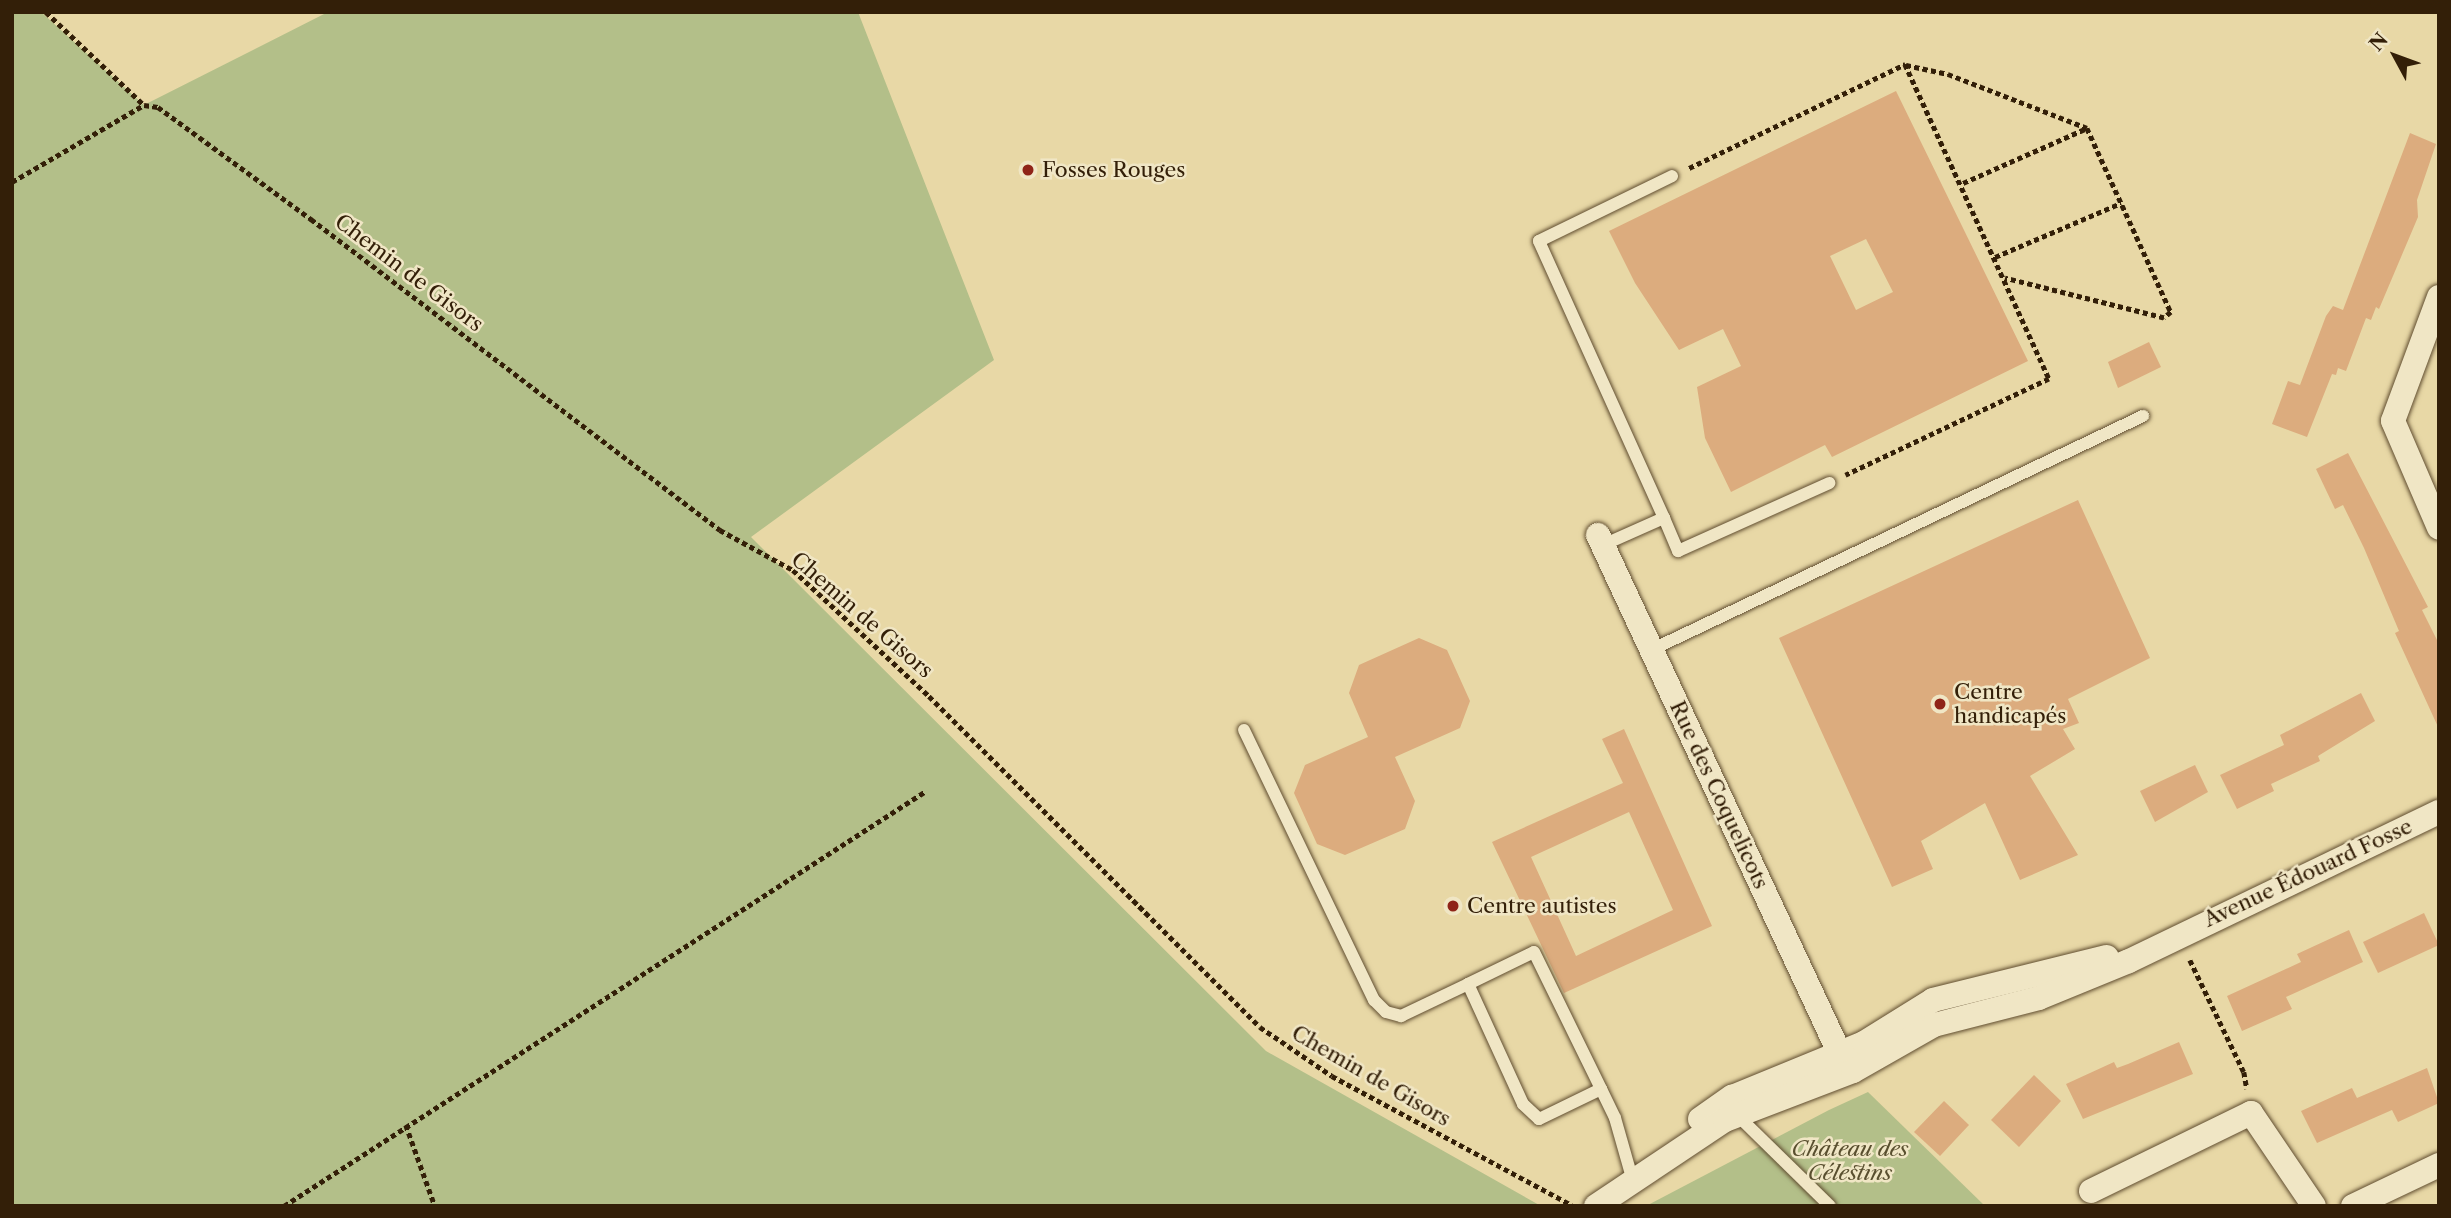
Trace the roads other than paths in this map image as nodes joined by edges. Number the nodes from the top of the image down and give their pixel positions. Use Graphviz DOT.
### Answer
graph roads {
  1 [pos="1672,176"];
  2 [pos="2439,297"];
  3 [pos="2143,416"];
  4 [pos="1829,483"];
  5 [pos="1664,518"];
  6 [pos="2439,528"];
  7 [pos="1600,540"];
  8 [pos="1651,650"];
  9 [pos="1244,730"];
  10 [pos="2439,812"];
  11 [pos="1468,984"];
  12 [pos="1844,1064"];
  13 [pos="1787,1084"];
  14 [pos="1601,1089"];
  15 [pos="1737,1115"];
  16 [pos="2439,1165"];
  17 [pos="1631,1174"];
  18 [pos="2091,1191"];
  19 [pos="1613,1200"];
  20 [pos="1581,1206"];
  21 [pos="1830,1206"];
  22 [pos="2314,1206"];
  23 [pos="2353,1206"];
  1 -- 5 [label="lane"];
  2 -- 6 [label="street"];
  3 -- 8 [label="lane"];
  4 -- 5 [label="lane"];
  5 -- 7 [label="lane"];
  7 -- 8 [label="street, Rue des Coquelicots"];
  8 -- 12 [label="street, Rue des Coquelicots"];
  9 -- 11 [label="lane"];
  10 -- 12 [label="street, Avenue Édouard Fosse"];
  11 -- 14 [label="lane"];
  11 -- 14 [label="lane"];
  12 -- 13 [label="street, Avenue Édouard Fosse"];
  13 -- 15 [label="street, Avenue Édouard Fosse"];
  13 -- 17 [label="street, Avenue Édouard Fosse"];
  14 -- 17 [label="lane"];
  15 -- 19 [label="street, Avenue Édouard Fosse"];
  15 -- 21 [label="lane"];
  16 -- 23 [label="street"];
  17 -- 19 [label="street, Avenue Édouard Fosse"];
  18 -- 22 [label="street"];
  19 -- 20 [label="street, Avenue Édouard Fosse"];
}
